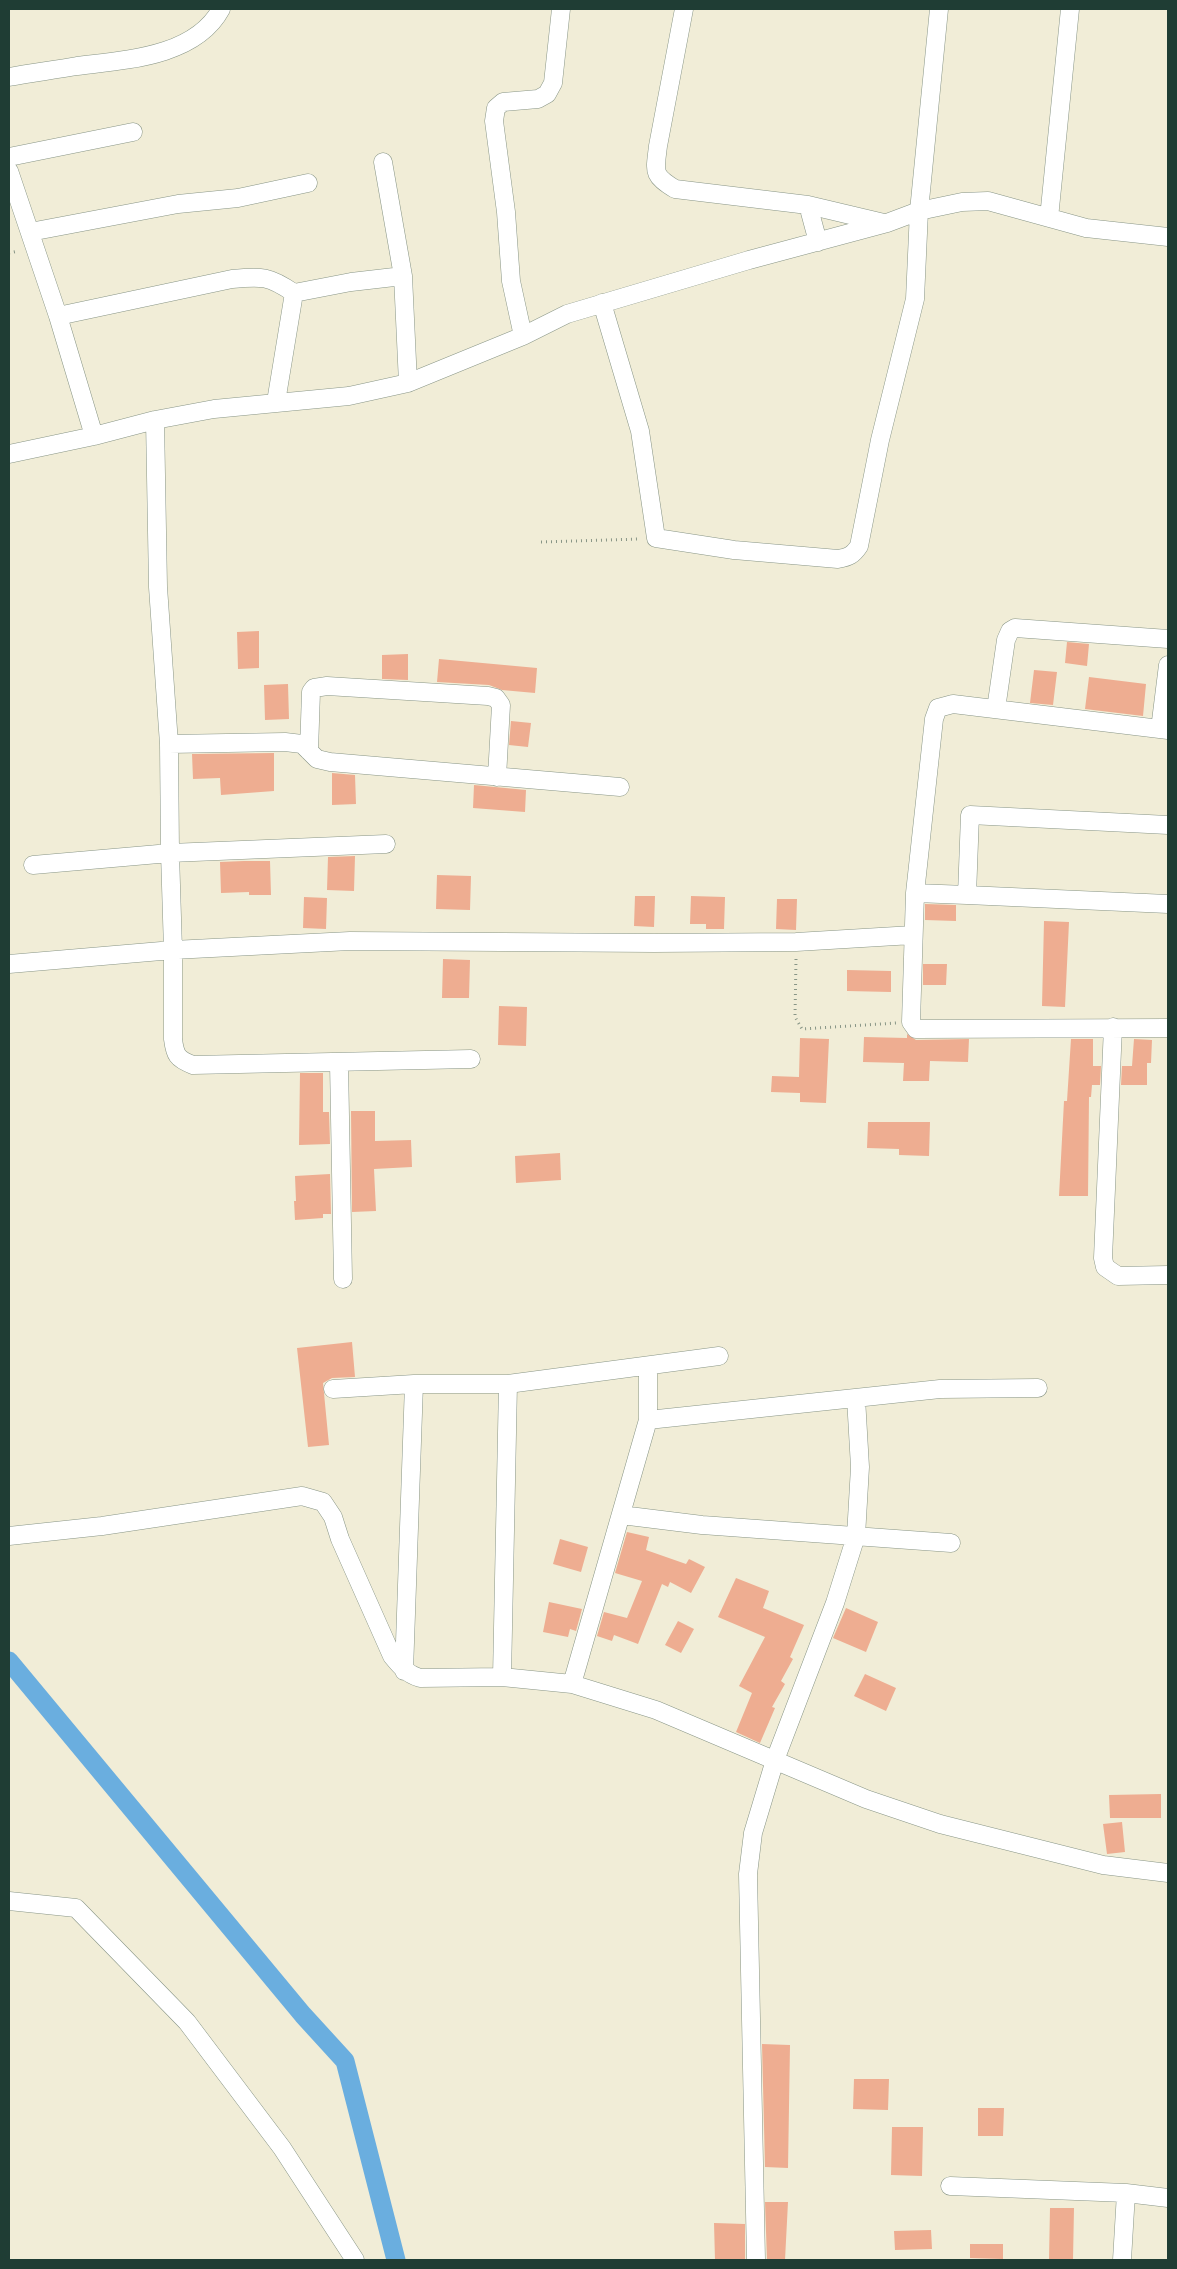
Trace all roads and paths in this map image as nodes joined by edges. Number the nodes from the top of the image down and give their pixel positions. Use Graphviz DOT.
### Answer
graph roads {
  1 [pos="221,9"];
  2 [pos="561,9"];
  3 [pos="684,9"];
  4 [pos="939,9"];
  5 [pos="1070,9"];
  6 [pos="9,77"];
  7 [pos="133,132"];
  8 [pos="9,157"];
  9 [pos="383,162"];
  10 [pos="9,171"];
  11 [pos="308,183"];
  12 [pos="808,205"];
  13 [pos="919,211"];
  14 [pos="1049,218"];
  15 [pos="887,223"];
  16 [pos="30,232"];
  17 [pos="1168,236"];
  18 [pos="818,242"];
  19 [pos="403,276"];
  20 [pos="294,293"];
  21 [pos="602,303"];
  22 [pos="58,316"];
  23 [pos="523,336"];
  24 [pos="408,383"];
  25 [pos="276,402"];
  26 [pos="154,420"];
  27 [pos="94,436"];
  28 [pos="9,454"];
  29 [pos="656,538"];
  30 [pos="541,542"];
  31 [pos="1168,639"];
  32 [pos="1168,665"];
  33 [pos="996,709"];
  34 [pos="1164,729"];
  35 [pos="169,744"];
  36 [pos="309,751"];
  37 [pos="497,777"];
  38 [pos="620,787"];
  39 [pos="1168,825"];
  40 [pos="386,844"];
  41 [pos="170,853"];
  42 [pos="33,865"];
  43 [pos="915,893"];
  44 [pos="967,895"];
  45 [pos="1168,904"];
  46 [pos="913,935"];
  47 [pos="796,942"];
  48 [pos="173,950"];
  49 [pos="9,964"];
  50 [pos="912,1022"];
  51 [pos="1113,1027"];
  52 [pos="1168,1028"];
  53 [pos="471,1059"];
  54 [pos="339,1063"];
  55 [pos="1168,1275"];
  56 [pos="343,1280"];
  57 [pos="719,1356"];
  58 [pos="648,1367"];
  59 [pos="414,1384"];
  60 [pos="508,1384"];
  61 [pos="1038,1388"];
  62 [pos="333,1389"];
  63 [pos="856,1398"];
  64 [pos="648,1420"];
  65 [pos="621,1515"];
  66 [pos="9,1536"];
  67 [pos="856,1536"];
  68 [pos="951,1543"];
  69 [pos="404,1671"];
  70 [pos="502,1677"];
  71 [pos="572,1684"];
  72 [pos="774,1760"];
  73 [pos="1168,1873"];
  74 [pos="9,1901"];
  75 [pos="950,2186"];
  76 [pos="1126,2193"];
  77 [pos="1168,2198"];
  78 [pos="355,2260"];
  79 [pos="756,2260"];
  80 [pos="1122,2260"];
  1 -- 6 [label="street"];
  2 -- 23 [label="street"];
  3 -- 12 [label="street"];
  4 -- 13 [label="street"];
  5 -- 14 [label="street"];
  7 -- 8 [label="street"];
  9 -- 19 [label="street"];
  10 -- 16 [label="street"];
  11 -- 16 [label="street"];
  12 -- 15 [label="street"];
  12 -- 18 [label="street"];
  13 -- 14 [label="street"];
  13 -- 15 [label="street"];
  13 -- 29 [label="street"];
  14 -- 17 [label="street"];
  15 -- 18 [label="street"];
  16 -- 22 [label="street"];
  18 -- 21 [label="street"];
  19 -- 20 [label="street"];
  19 -- 24 [label="street"];
  20 -- 22 [label="street"];
  20 -- 25 [label="street"];
  21 -- 23 [label="street"];
  21 -- 29 [label="street"];
  22 -- 27 [label="street"];
  23 -- 24 [label="street"];
  24 -- 25 [label="street"];
  25 -- 26 [label="street"];
  26 -- 27 [label="street"];
  26 -- 35 [label="street"];
  27 -- 28 [label="street"];
  29 -- 30 [label="path"];
  31 -- 33 [label="street"];
  32 -- 34 [label="street"];
  33 -- 34 [label="street"];
  33 -- 43 [label="street"];
  35 -- 36 [label="street"];
  35 -- 41 [label="street"];
  36 -- 37 [label="street"];
  36 -- 37 [label="street"];
  37 -- 38 [label="street"];
  39 -- 44 [label="street"];
  40 -- 41 [label="street"];
  41 -- 42 [label="street"];
  41 -- 48 [label="street"];
  43 -- 44 [label="street"];
  43 -- 46 [label="street"];
  44 -- 45 [label="street"];
  46 -- 47 [label="street"];
  46 -- 50 [label="street"];
  47 -- 48 [label="street"];
  47 -- 50 [label="path"];
  48 -- 49 [label="street"];
  48 -- 54 [label="street"];
  50 -- 51 [label="street"];
  51 -- 52 [label="street"];
  51 -- 55 [label="street"];
  53 -- 54 [label="street"];
  54 -- 56 [label="street"];
  57 -- 58 [label="street"];
  58 -- 60 [label="street"];
  58 -- 64 [label="street"];
  59 -- 60 [label="street"];
  59 -- 62 [label="street"];
  59 -- 69 [label="street"];
  60 -- 70 [label="street"];
  61 -- 63 [label="street"];
  63 -- 64 [label="street"];
  63 -- 67 [label="street"];
  64 -- 65 [label="street"];
  65 -- 67 [label="street"];
  65 -- 71 [label="street"];
  66 -- 69 [label="street"];
  67 -- 68 [label="street"];
  67 -- 72 [label="street"];
  69 -- 70 [label="street"];
  70 -- 71 [label="street"];
  71 -- 72 [label="street"];
  72 -- 73 [label="street"];
  72 -- 79 [label="street"];
  74 -- 78 [label="street"];
  75 -- 76 [label="street"];
  76 -- 77 [label="street"];
  76 -- 80 [label="street"];
}
